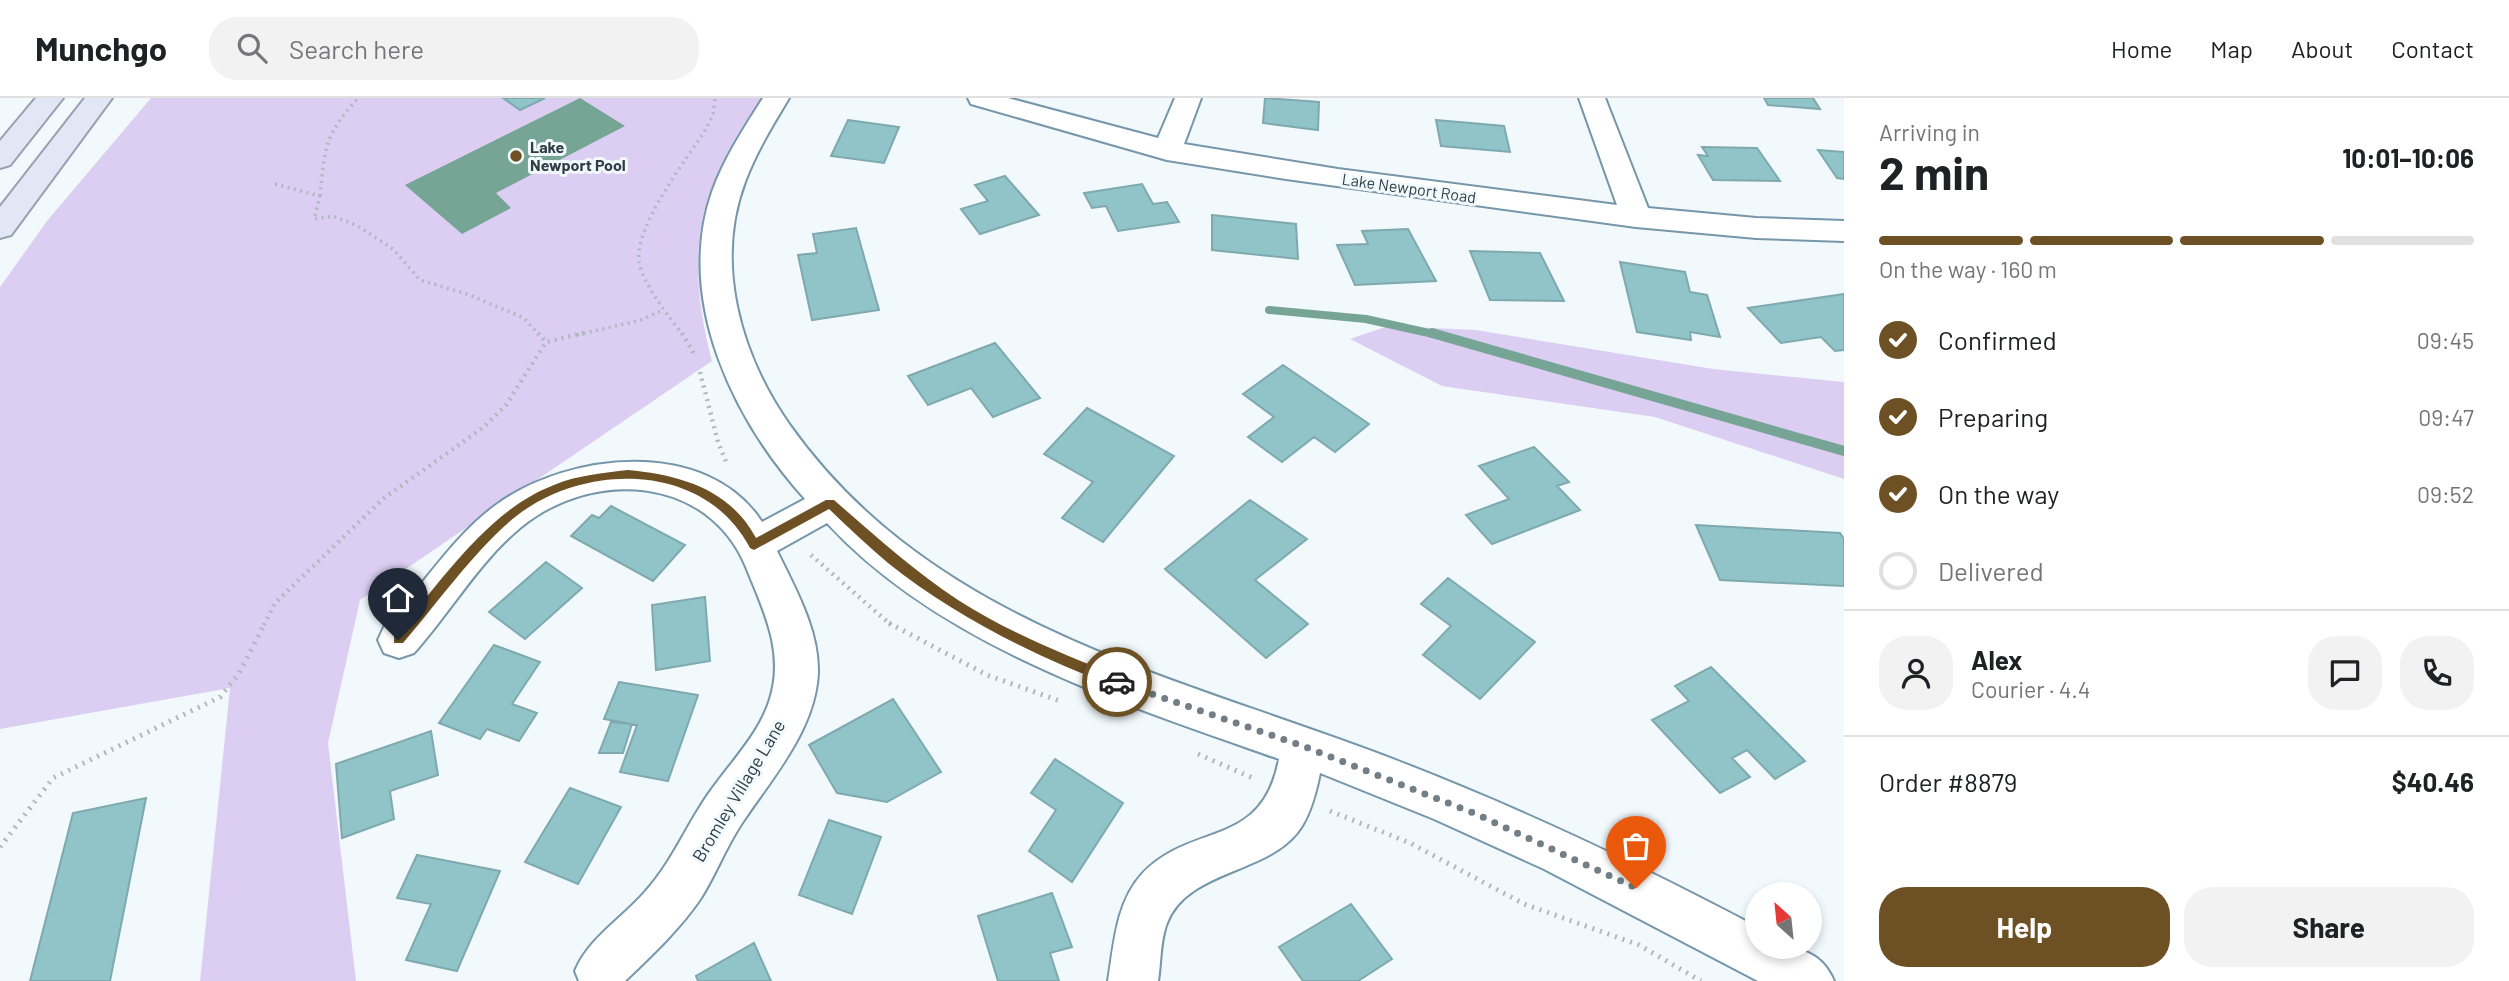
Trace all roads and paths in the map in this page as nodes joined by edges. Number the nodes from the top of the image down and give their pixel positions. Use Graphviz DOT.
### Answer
graph roads {
  1 [pos="50,98"];
  2 [pos="99,98"];
  3 [pos="358,98"];
  4 [pos="776,98"];
  5 [pos="981,98"];
  6 [pos="1188,98"];
  7 [pos="1592,98"];
  8 [pos="1167,151"];
  9 [pos="0,159"];
  10 [pos="275,184"];
  11 [pos="320,196"];
  12 [pos="1636,217"];
  13 [pos="0,228"];
  14 [pos="1844,231"];
  15 [pos="663,310"];
  16 [pos="547,342"];
  17 [pos="830,503"];
  18 [pos="754,545"];
  19 [pos="398,640"];
  20 [pos="1303,746"];
  21 [pos="0,847"];
  22 [pos="600,971"];
  23 [pos="1133,981"];
  24 [pos="1809,981"];
  1 -- 9 [label="main road"];
  2 -- 13 [label="main road"];
  3 -- 11 [label="path"];
  4 -- 17 [label="street"];
  5 -- 8 [label="street, Lake Newport Road"];
  6 -- 8 [label="street"];
  7 -- 12 [label="street"];
  8 -- 12 [label="street, Lake Newport Road"];
  10 -- 11 [label="path"];
  11 -- 16 [label="path"];
  12 -- 14 [label="street, Lake Newport Road"];
  15 -- 16 [label="path"];
  16 -- 21 [label="path"];
  17 -- 18 [label="street"];
  17 -- 20 [label="street"];
  18 -- 19 [label="street, Bromley Village Lane"];
  18 -- 22 [label="street, Bromley Village Lane"];
  20 -- 23 [label="street"];
  20 -- 24 [label="street"];
}
